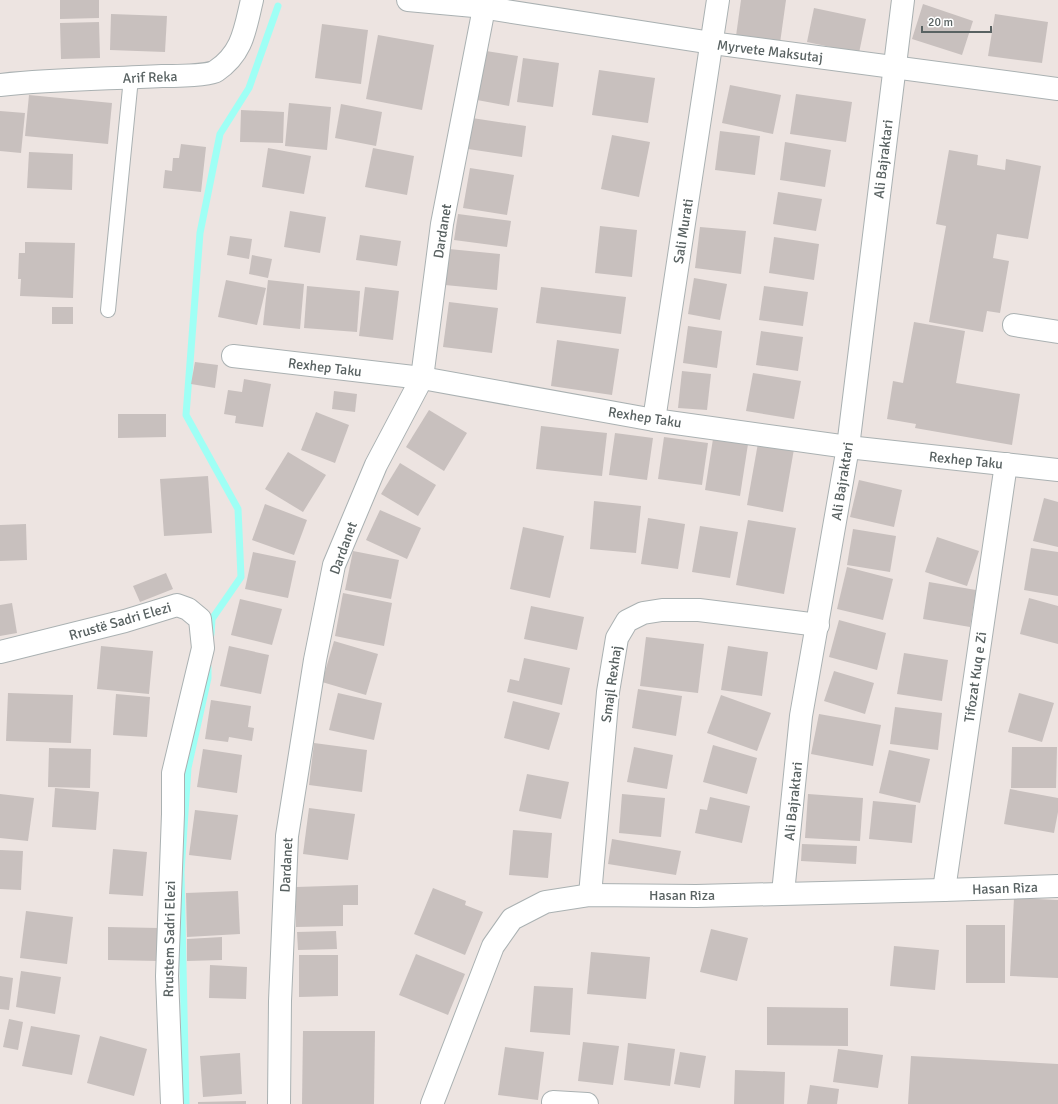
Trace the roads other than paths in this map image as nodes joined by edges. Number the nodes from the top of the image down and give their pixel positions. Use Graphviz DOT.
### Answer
graph roads {
  1 [pos="252,0"];
  2 [pos="408,0"];
  3 [pos="718,0"];
  4 [pos="904,0"];
  5 [pos="484,8"];
  6 [pos="712,43"];
  7 [pos="894,67"];
  8 [pos="131,78"];
  9 [pos="0,85"];
  10 [pos="1058,89"];
  11 [pos="108,310"];
  12 [pos="1014,325"];
  13 [pos="1058,332"];
  14 [pos="233,356"];
  15 [pos="422,378"];
  16 [pos="654,420"];
  17 [pos="848,447"];
  18 [pos="1006,464"];
  19 [pos="1058,470"];
  20 [pos="818,625"];
  21 [pos="0,652"];
  22 [pos="173,773"];
  23 [pos="1058,886"];
  24 [pos="944,890"];
  25 [pos="783,894"];
  26 [pos="590,895"];
  27 [pos="553,1102"];
  28 [pos="172,1104"];
  29 [pos="279,1104"];
  30 [pos="432,1104"];
  31 [pos="587,1104"];
  1 -- 8 [label="street, Arif Reka"];
  2 -- 5 [label="street"];
  3 -- 6 [label="street, Sali Murati"];
  4 -- 7 [label="street, Ali Bajraktari"];
  5 -- 6 [label="street, Myrvete Maksutaj"];
  5 -- 15 [label="street, Dardanet"];
  6 -- 7 [label="street, Myrvete Maksutaj"];
  6 -- 16 [label="street, Sali Murati"];
  7 -- 10 [label="street, Myrvete Maksutaj"];
  7 -- 17 [label="street, Ali Bajraktari"];
  8 -- 9 [label="street, Arif Reka"];
  8 -- 11 [label="lane"];
  12 -- 13 [label="street"];
  14 -- 15 [label="street, Rexhep Taku"];
  15 -- 16 [label="street, Rexhep Taku"];
  15 -- 29 [label="street, Dardanet"];
  16 -- 17 [label="street, Rexhep Taku"];
  17 -- 18 [label="street, Rexhep Taku"];
  17 -- 20 [label="street, Ali Bajraktari"];
  18 -- 19 [label="street, Rexhep Taku"];
  18 -- 24 [label="street, Tifozat Kuq e Zi"];
  20 -- 25 [label="street, Ali Bajraktari"];
  20 -- 26 [label="street, Smajl Rexhaj"];
  21 -- 22 [label="street, Rrustë Sadri Elezi"];
  22 -- 28 [label="street, Rrustem Sadri Elezi"];
  23 -- 24 [label="street, Hasan Riza"];
  24 -- 25 [label="street, Hasan Riza"];
  25 -- 26 [label="street, Hasan Riza"];
  26 -- 30 [label="street, Hasan Riza"];
  27 -- 31 [label="street"];
}
